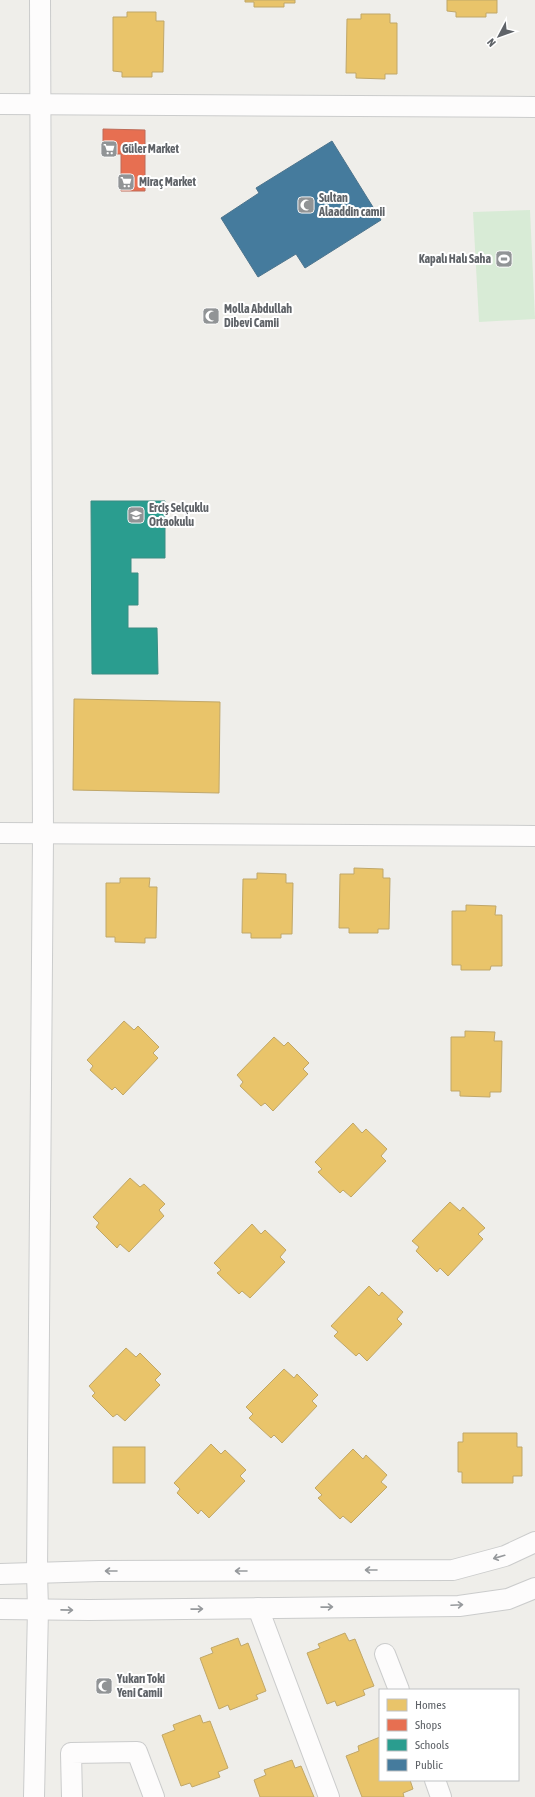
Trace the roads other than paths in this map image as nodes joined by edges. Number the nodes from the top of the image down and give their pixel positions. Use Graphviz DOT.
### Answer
graph roads {
  1 [pos="40,0"];
  2 [pos="0,104"];
  3 [pos="40,104"];
  4 [pos="535,106"];
  5 [pos="0,833"];
  6 [pos="43,833"];
  7 [pos="535,836"];
  8 [pos="535,1542"];
  9 [pos="37,1573"];
  10 [pos="0,1574"];
  11 [pos="535,1588"];
  12 [pos="258,1608"];
  13 [pos="0,1609"];
  14 [pos="38,1609"];
  15 [pos="385,1654"];
  16 [pos="399,1689"];
  17 [pos="435,1781"];
  18 [pos="34,1797"];
  19 [pos="72,1797"];
  20 [pos="154,1797"];
  21 [pos="329,1797"];
  22 [pos="442,1797"];
  1 -- 3 [label="street"];
  2 -- 3 [label="street"];
  3 -- 4 [label="street"];
  3 -- 6 [label="street"];
  5 -- 6 [label="street"];
  6 -- 7 [label="street"];
  6 -- 9 [label="street"];
  8 -- 9 [label="street, one-way"];
  9 -- 10 [label="street"];
  9 -- 14 [label="street"];
  12 -- 11 [label="street, one-way"];
  14 -- 12 [label="street, one-way"];
  12 -- 21 [label="street"];
  13 -- 14 [label="street"];
  14 -- 18 [label="street"];
  15 -- 16 [label="street"];
  17 -- 22 [label="street"];
  19 -- 20 [label="street"];
}
